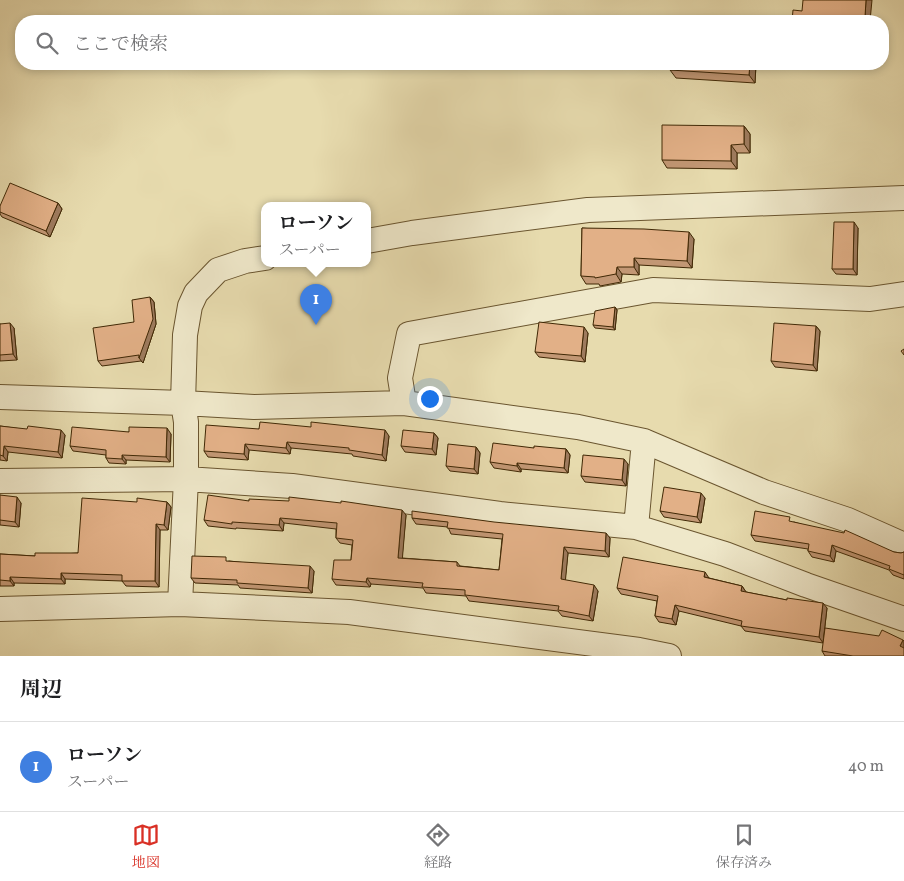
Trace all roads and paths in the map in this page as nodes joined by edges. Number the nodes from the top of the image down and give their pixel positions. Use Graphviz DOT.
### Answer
graph roads {
  1 [pos="904,198"];
  2 [pos="371,240"];
  3 [pos="261,259"];
  4 [pos="904,294"];
  5 [pos="0,397"];
  6 [pos="183,403"];
  7 [pos="404,403"];
  8 [pos="644,441"];
  9 [pos="186,479"];
  10 [pos="0,481"];
  11 [pos="636,527"];
  12 [pos="904,545"];
  13 [pos="180,604"];
  14 [pos="0,609"];
  15 [pos="904,619"];
  16 [pos="669,656"];
  1 -- 2 [label="street"];
  3 -- 6 [label="street"];
  4 -- 7 [label="street"];
  5 -- 6 [label="street"];
  6 -- 7 [label="street"];
  6 -- 9 [label="street"];
  7 -- 8 [label="street"];
  8 -- 11 [label="street"];
  8 -- 12 [label="street"];
  9 -- 10 [label="street"];
  9 -- 11 [label="street"];
  9 -- 13 [label="street"];
  11 -- 15 [label="street"];
  13 -- 14 [label="street"];
  13 -- 16 [label="street"];
}
